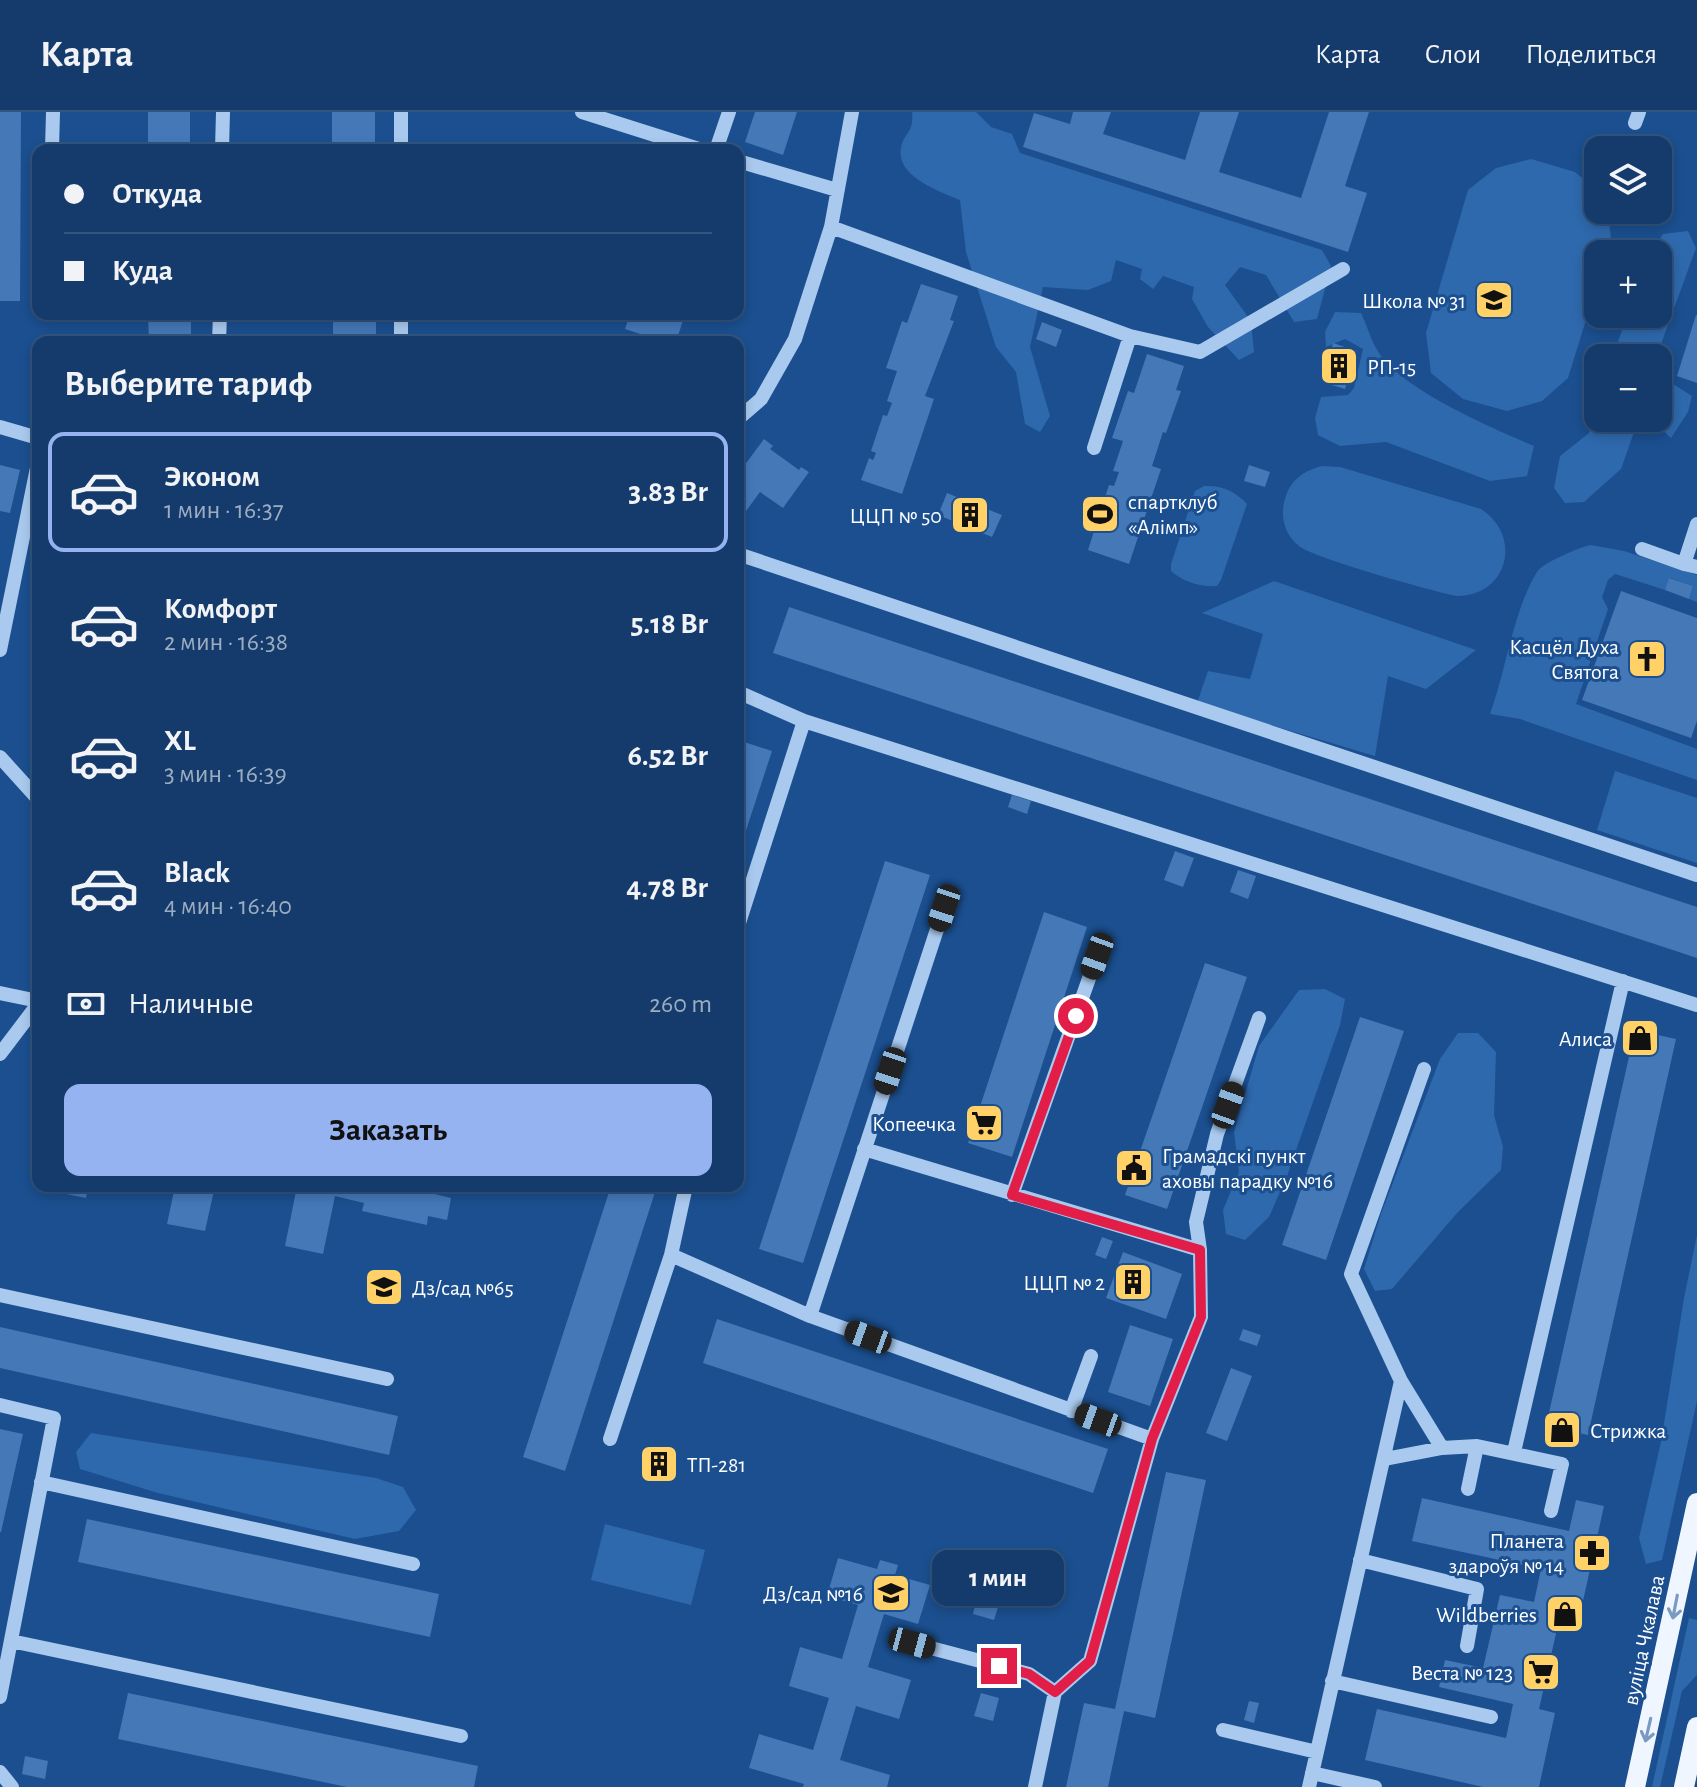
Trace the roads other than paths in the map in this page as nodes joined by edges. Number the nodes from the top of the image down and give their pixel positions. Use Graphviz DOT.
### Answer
graph roads {
  1 [pos="53,112"];
  2 [pos="223,112"];
  3 [pos="401,112"];
  4 [pos="582,112"];
  5 [pos="729,112"];
  6 [pos="852,112"];
  7 [pos="608,116"];
  8 [pos="52,144"];
  9 [pos="222,144"];
  10 [pos="401,144"];
  11 [pos="685,144"];
  12 [pos="718,144"];
  13 [pos="744,163"];
  14 [pos="837,190"];
  15 [pos="831,227"];
  16 [pos="1343,269"];
  17 [pos="1130,336"];
  18 [pos="744,414"];
  19 [pos="0,427"];
  20 [pos="32,436"];
  21 [pos="1094,448"];
  22 [pos="32,493"];
  23 [pos="1697,524"];
  24 [pos="1642,549"];
  25 [pos="744,556"];
  26 [pos="1691,566"];
  27 [pos="0,650"];
  28 [pos="744,695"];
  29 [pos="804,721"];
  30 [pos="0,757"];
  31 [pos="32,792"];
  32 [pos="1697,875"];
  33 [pos="744,907"];
  34 [pos="944,908"];
  35 [pos="1097,956"];
  36 [pos="1623,981"];
  37 [pos="0,993"];
  38 [pos="32,1001"];
  39 [pos="1697,1005"];
  40 [pos="32,1010"];
  41 [pos="1259,1018"];
  42 [pos="0,1054"];
  43 [pos="1424,1069"];
  44 [pos="864,1149"];
  45 [pos="685,1192"];
  46 [pos="1012,1195"];
  47 [pos="1200,1250"];
  48 [pos="671,1255"];
  49 [pos="0,1295"];
  50 [pos="810,1316"];
  51 [pos="1091,1356"];
  52 [pos="387,1379"];
  53 [pos="1401,1381"];
  54 [pos="0,1405"];
  55 [pos="1071,1411"];
  56 [pos="610,1439"];
  57 [pos="1152,1439"];
  58 [pos="1477,1446"];
  59 [pos="1442,1448"];
  60 [pos="1514,1452"];
  61 [pos="1385,1459"];
  62 [pos="41,1482"];
  63 [pos="1468,1489"];
  64 [pos="1697,1503"];
  65 [pos="1551,1511"];
  66 [pos="1360,1560"];
  67 [pos="413,1564"];
  68 [pos="11,1641"];
  69 [pos="912,1643"];
  70 [pos="1467,1646"];
  71 [pos="1332,1681"];
  72 [pos="1055,1692"];
  73 [pos="0,1697"];
  74 [pos="1491,1717"];
  75 [pos="1697,1727"];
  76 [pos="1223,1730"];
  77 [pos="461,1736"];
  78 [pos="1317,1752"];
  79 [pos="0,1772"];
  80 [pos="1311,1780"];
  81 [pos="12,1787"];
  82 [pos="1035,1787"];
  83 [pos="1375,1787"];
  84 [pos="1635,1787"];
  85 [pos="1684,1787"];
  1 -- 8 [label="street"];
  2 -- 9 [label="street"];
  3 -- 10 [label="street"];
  4 -- 7 [label="street"];
  5 -- 12 [label="street"];
  6 -- 14 [label="street"];
  7 -- 11 [label="street"];
  13 -- 14 [label="street"];
  14 -- 15 [label="street"];
  15 -- 17 [label="street"];
  15 -- 18 [label="street"];
  16 -- 17 [label="street"];
  17 -- 21 [label="street"];
  19 -- 20 [label="street"];
  22 -- 27 [label="street"];
  23 -- 26 [label="street"];
  24 -- 26 [label="street"];
  25 -- 32 [label="street"];
  28 -- 29 [label="street"];
  29 -- 33 [label="street"];
  29 -- 36 [label="street"];
  30 -- 31 [label="street"];
  34 -- 44 [label="street"];
  35 -- 46 [label="street"];
  36 -- 39 [label="street"];
  36 -- 60 [label="street"];
  37 -- 38 [label="street"];
  40 -- 42 [label="street"];
  41 -- 47 [label="street"];
  43 -- 53 [label="street"];
  44 -- 46 [label="street"];
  44 -- 50 [label="street"];
  45 -- 48 [label="street"];
  46 -- 47 [label="street"];
  47 -- 57 [label="street"];
  48 -- 50 [label="street"];
  48 -- 56 [label="street"];
  49 -- 52 [label="street"];
  50 -- 55 [label="street"];
  51 -- 55 [label="street"];
  53 -- 59 [label="street"];
  53 -- 61 [label="street"];
  54 -- 62 [label="street"];
  55 -- 57 [label="street"];
  57 -- 72 [label="street"];
  58 -- 59 [label="street"];
  58 -- 60 [label="street"];
  58 -- 63 [label="street"];
  59 -- 61 [label="street"];
  60 -- 65 [label="street"];
  61 -- 66 [label="street"];
  62 -- 67 [label="street"];
  62 -- 68 [label="street"];
  64 -- 84 [label="main road, вуліца Чкалава, one-way"];
  66 -- 70 [label="street"];
  66 -- 71 [label="street"];
  68 -- 73 [label="street"];
  68 -- 77 [label="street"];
  69 -- 72 [label="street"];
  71 -- 74 [label="street"];
  71 -- 78 [label="street"];
  72 -- 82 [label="street"];
  75 -- 85 [label="main road"];
  76 -- 78 [label="street"];
  78 -- 80 [label="street"];
  79 -- 81 [label="street"];
  80 -- 83 [label="street"];
}
